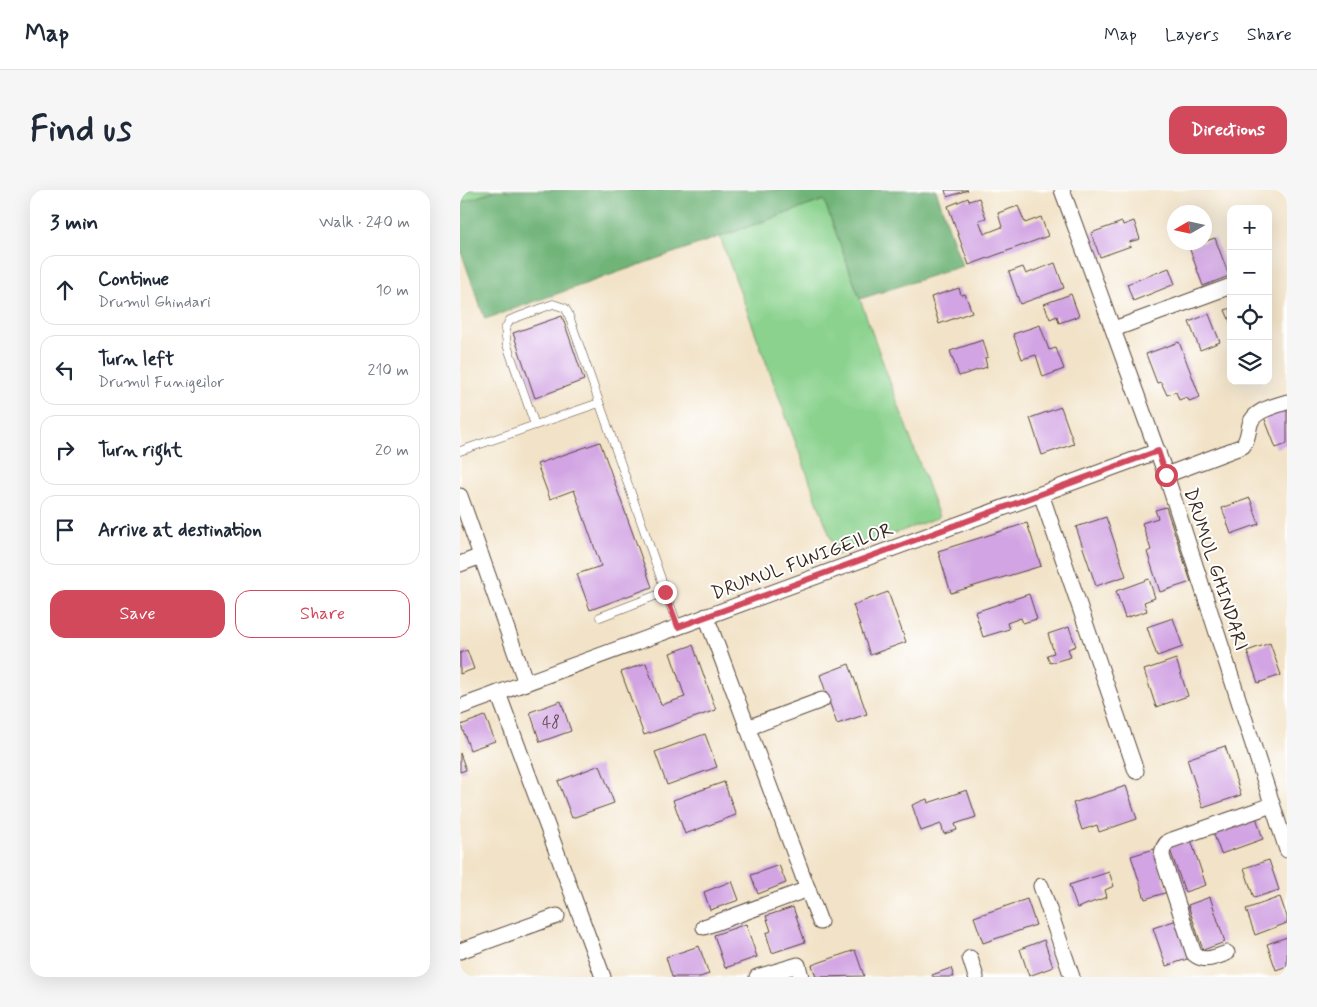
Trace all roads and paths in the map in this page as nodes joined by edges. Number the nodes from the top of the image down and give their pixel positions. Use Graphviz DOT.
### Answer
graph roads {
  1 [pos="1062,190"];
  2 [pos="1227,287"];
  3 [pos="1114,329"];
  4 [pos="1287,402"];
  5 [pos="599,403"];
  6 [pos="535,425"];
  7 [pos="460,450"];
  8 [pos="1158,451"];
  9 [pos="1166,475"];
  10 [pos="1041,494"];
  11 [pos="460,496"];
  12 [pos="481,556"];
  13 [pos="460,564"];
  14 [pos="665,592"];
  15 [pos="706,616"];
  16 [pos="600,617"];
  17 [pos="678,627"];
  18 [pos="526,682"];
  19 [pos="498,693"];
  20 [pos="822,700"];
  21 [pos="460,707"];
  22 [pos="747,728"];
  23 [pos="1136,771"];
  24 [pos="1272,805"];
  25 [pos="1284,828"];
  26 [pos="1287,850"];
  27 [pos="1041,886"];
  28 [pos="808,889"];
  29 [pos="556,916"];
  30 [pos="820,922"];
  31 [pos="704,927"];
  32 [pos="460,952"];
  33 [pos="1227,953"];
  34 [pos="970,958"];
  35 [pos="799,971"];
  36 [pos="603,977"];
  37 [pos="757,977"];
  38 [pos="976,977"];
  39 [pos="1072,977"];
  1 -- 3 [label="street, DRUMUL GHINDARI"];
  2 -- 3 [label="street"];
  3 -- 8 [label="street, DRUMUL GHINDARI"];
  4 -- 9 [label="street"];
  5 -- 6 [label="lane"];
  5 -- 6 [label="lane"];
  5 -- 14 [label="lane"];
  6 -- 7 [label="lane"];
  8 -- 9 [label="street, DRUMUL GHINDARI"];
  8 -- 10 [label="street, DRUMUL FUNIGEILOR"];
  9 -- 24 [label="street, DRUMUL GHINDARI"];
  10 -- 15 [label="street, DRUMUL FUNIGEILOR"];
  10 -- 23 [label="street"];
  11 -- 12 [label="street"];
  12 -- 13 [label="street"];
  12 -- 18 [label="street"];
  14 -- 16 [label="lane"];
  14 -- 17 [label="lane"];
  15 -- 17 [label="street, DRUMUL FUNIGEILOR"];
  15 -- 22 [label="street"];
  17 -- 18 [label="street, DRUMUL FUNIGEILOR"];
  18 -- 19 [label="street, DRUMUL FUNIGEILOR"];
  19 -- 21 [label="street, DRUMUL FUNIGEILOR"];
  19 -- 36 [label="street"];
  20 -- 22 [label="street"];
  22 -- 28 [label="street"];
  24 -- 25 [label="street, DRUMUL GHINDARI"];
  24 -- 33 [label="street"];
  25 -- 26 [label="street, DRUMUL GHINDARI"];
  27 -- 39 [label="street"];
  28 -- 30 [label="street"];
  28 -- 31 [label="street"];
  29 -- 32 [label="street"];
  34 -- 38 [label="street"];
  35 -- 37 [label="street"];
}
